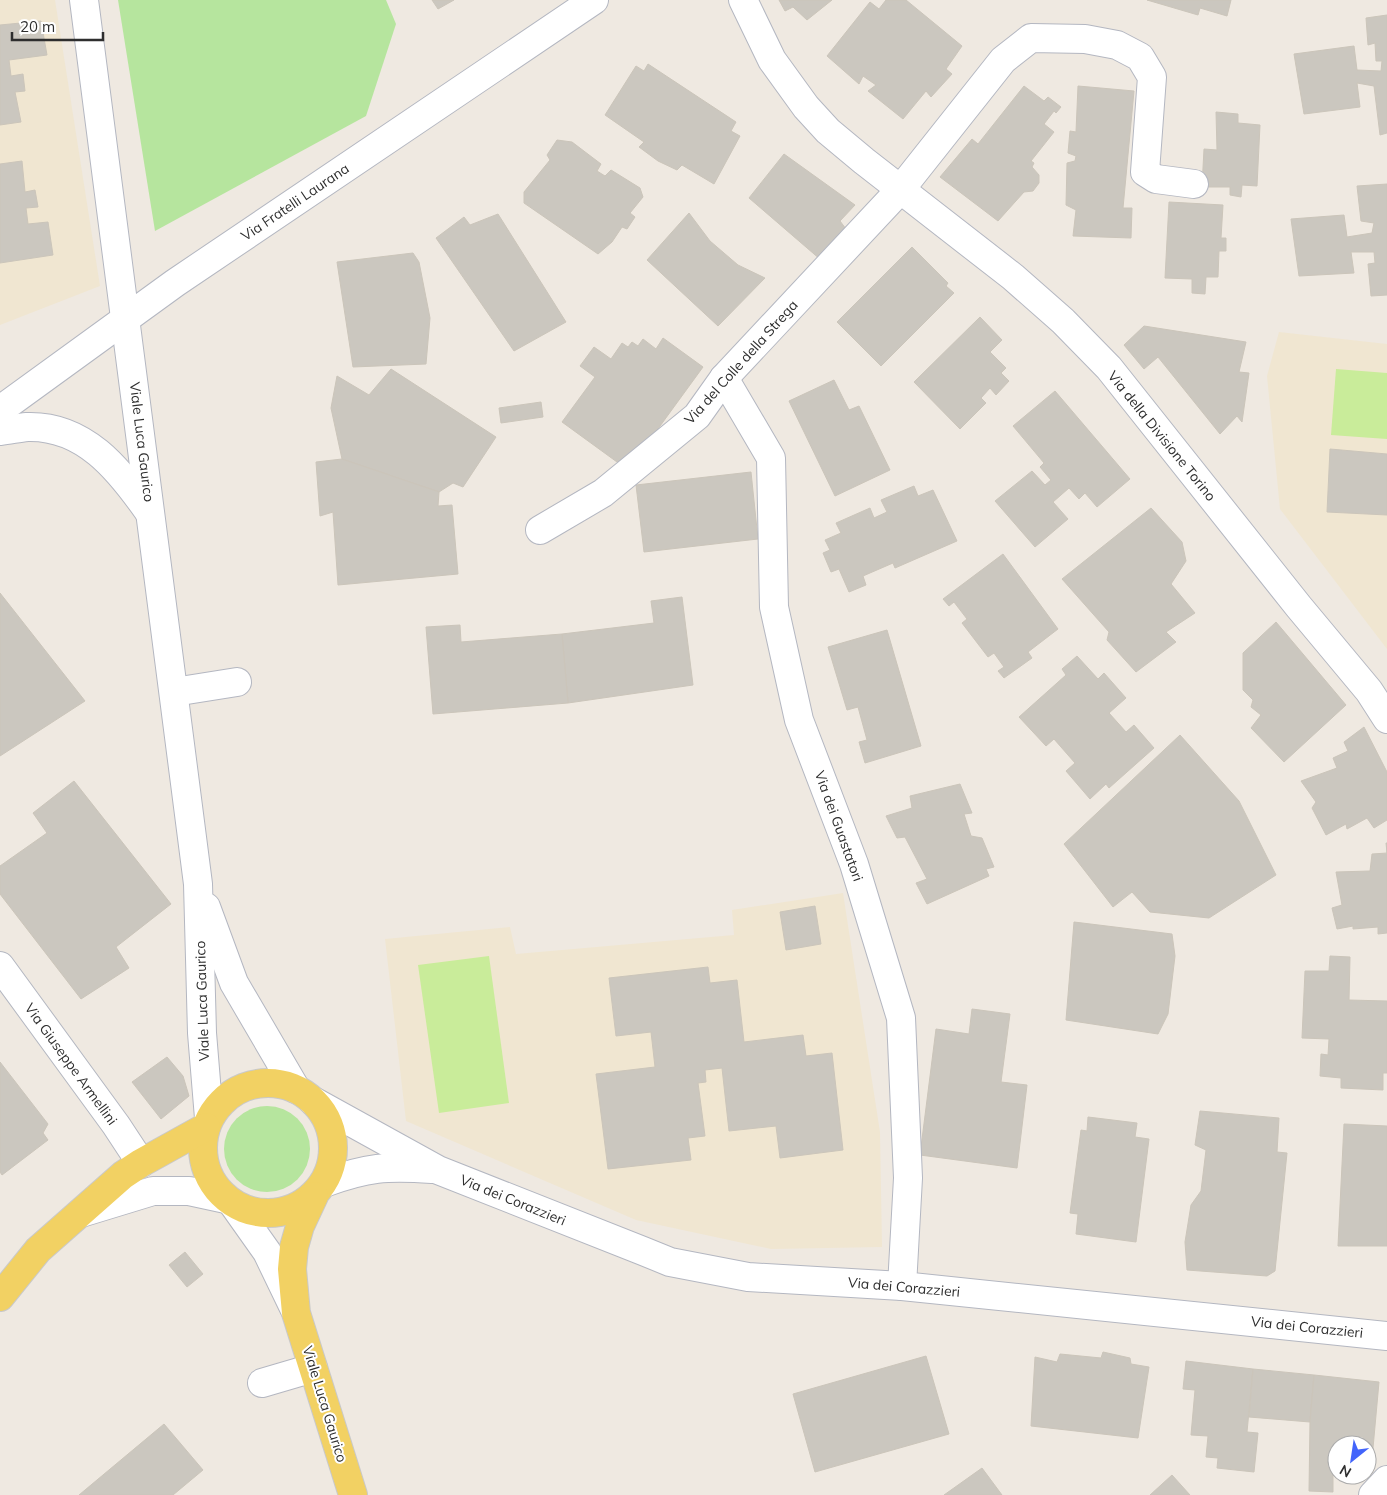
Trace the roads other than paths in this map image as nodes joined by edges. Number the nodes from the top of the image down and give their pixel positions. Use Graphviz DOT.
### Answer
graph roads {
  1 [pos="84,0"];
  2 [pos="594,0"];
  3 [pos="743,0"];
  4 [pos="1194,184"];
  5 [pos="900,190"];
  6 [pos="126,317"];
  7 [pos="724,378"];
  8 [pos="0,410"];
  9 [pos="0,432"];
  10 [pos="152,516"];
  11 [pos="540,530"];
  12 [pos="237,682"];
  13 [pos="174,692"];
  14 [pos="1387,719"];
  15 [pos="198,884"];
  16 [pos="0,966"];
  17 [pos="304,1095"];
  18 [pos="208,1122"];
  19 [pos="141,1163"];
  20 [pos="438,1170"];
  21 [pos="319,1190"];
  22 [pos="230,1202"];
  23 [pos="81,1213"];
  24 [pos="902,1286"];
  25 [pos="0,1297"];
  26 [pos="296,1313"];
  27 [pos="1387,1336"];
  28 [pos="313,1368"];
  29 [pos="262,1383"];
  30 [pos="1387,1480"];
  31 [pos="353,1495"];
  32 [pos="1373,1495"];
  1 -- 6 [label="street, Viale Luca Gaurico"];
  2 -- 6 [label="street, Via Fratelli Laurana"];
  3 -- 5 [label="street, Via della Divisione Torino"];
  4 -- 5 [label="street"];
  5 -- 7 [label="street, Via del Colle della Strega"];
  5 -- 14 [label="street, Via della Divisione Torino"];
  6 -- 8 [label="street, Via Fratelli Laurana"];
  6 -- 10 [label="street, Viale Luca Gaurico"];
  7 -- 11 [label="street, Via del Colle della Strega"];
  7 -- 24 [label="street, Via dei Guastatori"];
  9 -- 10 [label="street"];
  10 -- 13 [label="street, Viale Luca Gaurico"];
  12 -- 13 [label="street"];
  13 -- 15 [label="street, Viale Luca Gaurico"];
  15 -- 17 [label="street, Viale Luca Gaurico"];
  15 -- 18 [label="street, Viale Luca Gaurico"];
  16 -- 19 [label="street, Via Giuseppe Armellini"];
  17 -- 18 [label="main road"];
  17 -- 20 [label="street, Via dei Corazzieri"];
  17 -- 21 [label="main road"];
  18 -- 19 [label="main road"];
  18 -- 22 [label="main road"];
  19 -- 23 [label="main road"];
  20 -- 21 [label="street, Via dei Corazzieri"];
  20 -- 24 [label="street, Via dei Corazzieri"];
  21 -- 22 [label="main road"];
  21 -- 26 [label="main road, Viale Luca Gaurico"];
  22 -- 23 [label="street"];
  22 -- 26 [label="street, Viale Luca Gaurico"];
  23 -- 25 [label="main road"];
  24 -- 27 [label="street, Via dei Corazzieri"];
  26 -- 28 [label="main road, Viale Luca Gaurico"];
  28 -- 29 [label="street"];
  28 -- 31 [label="main road, Viale Luca Gaurico"];
  30 -- 32 [label="street"];
}
